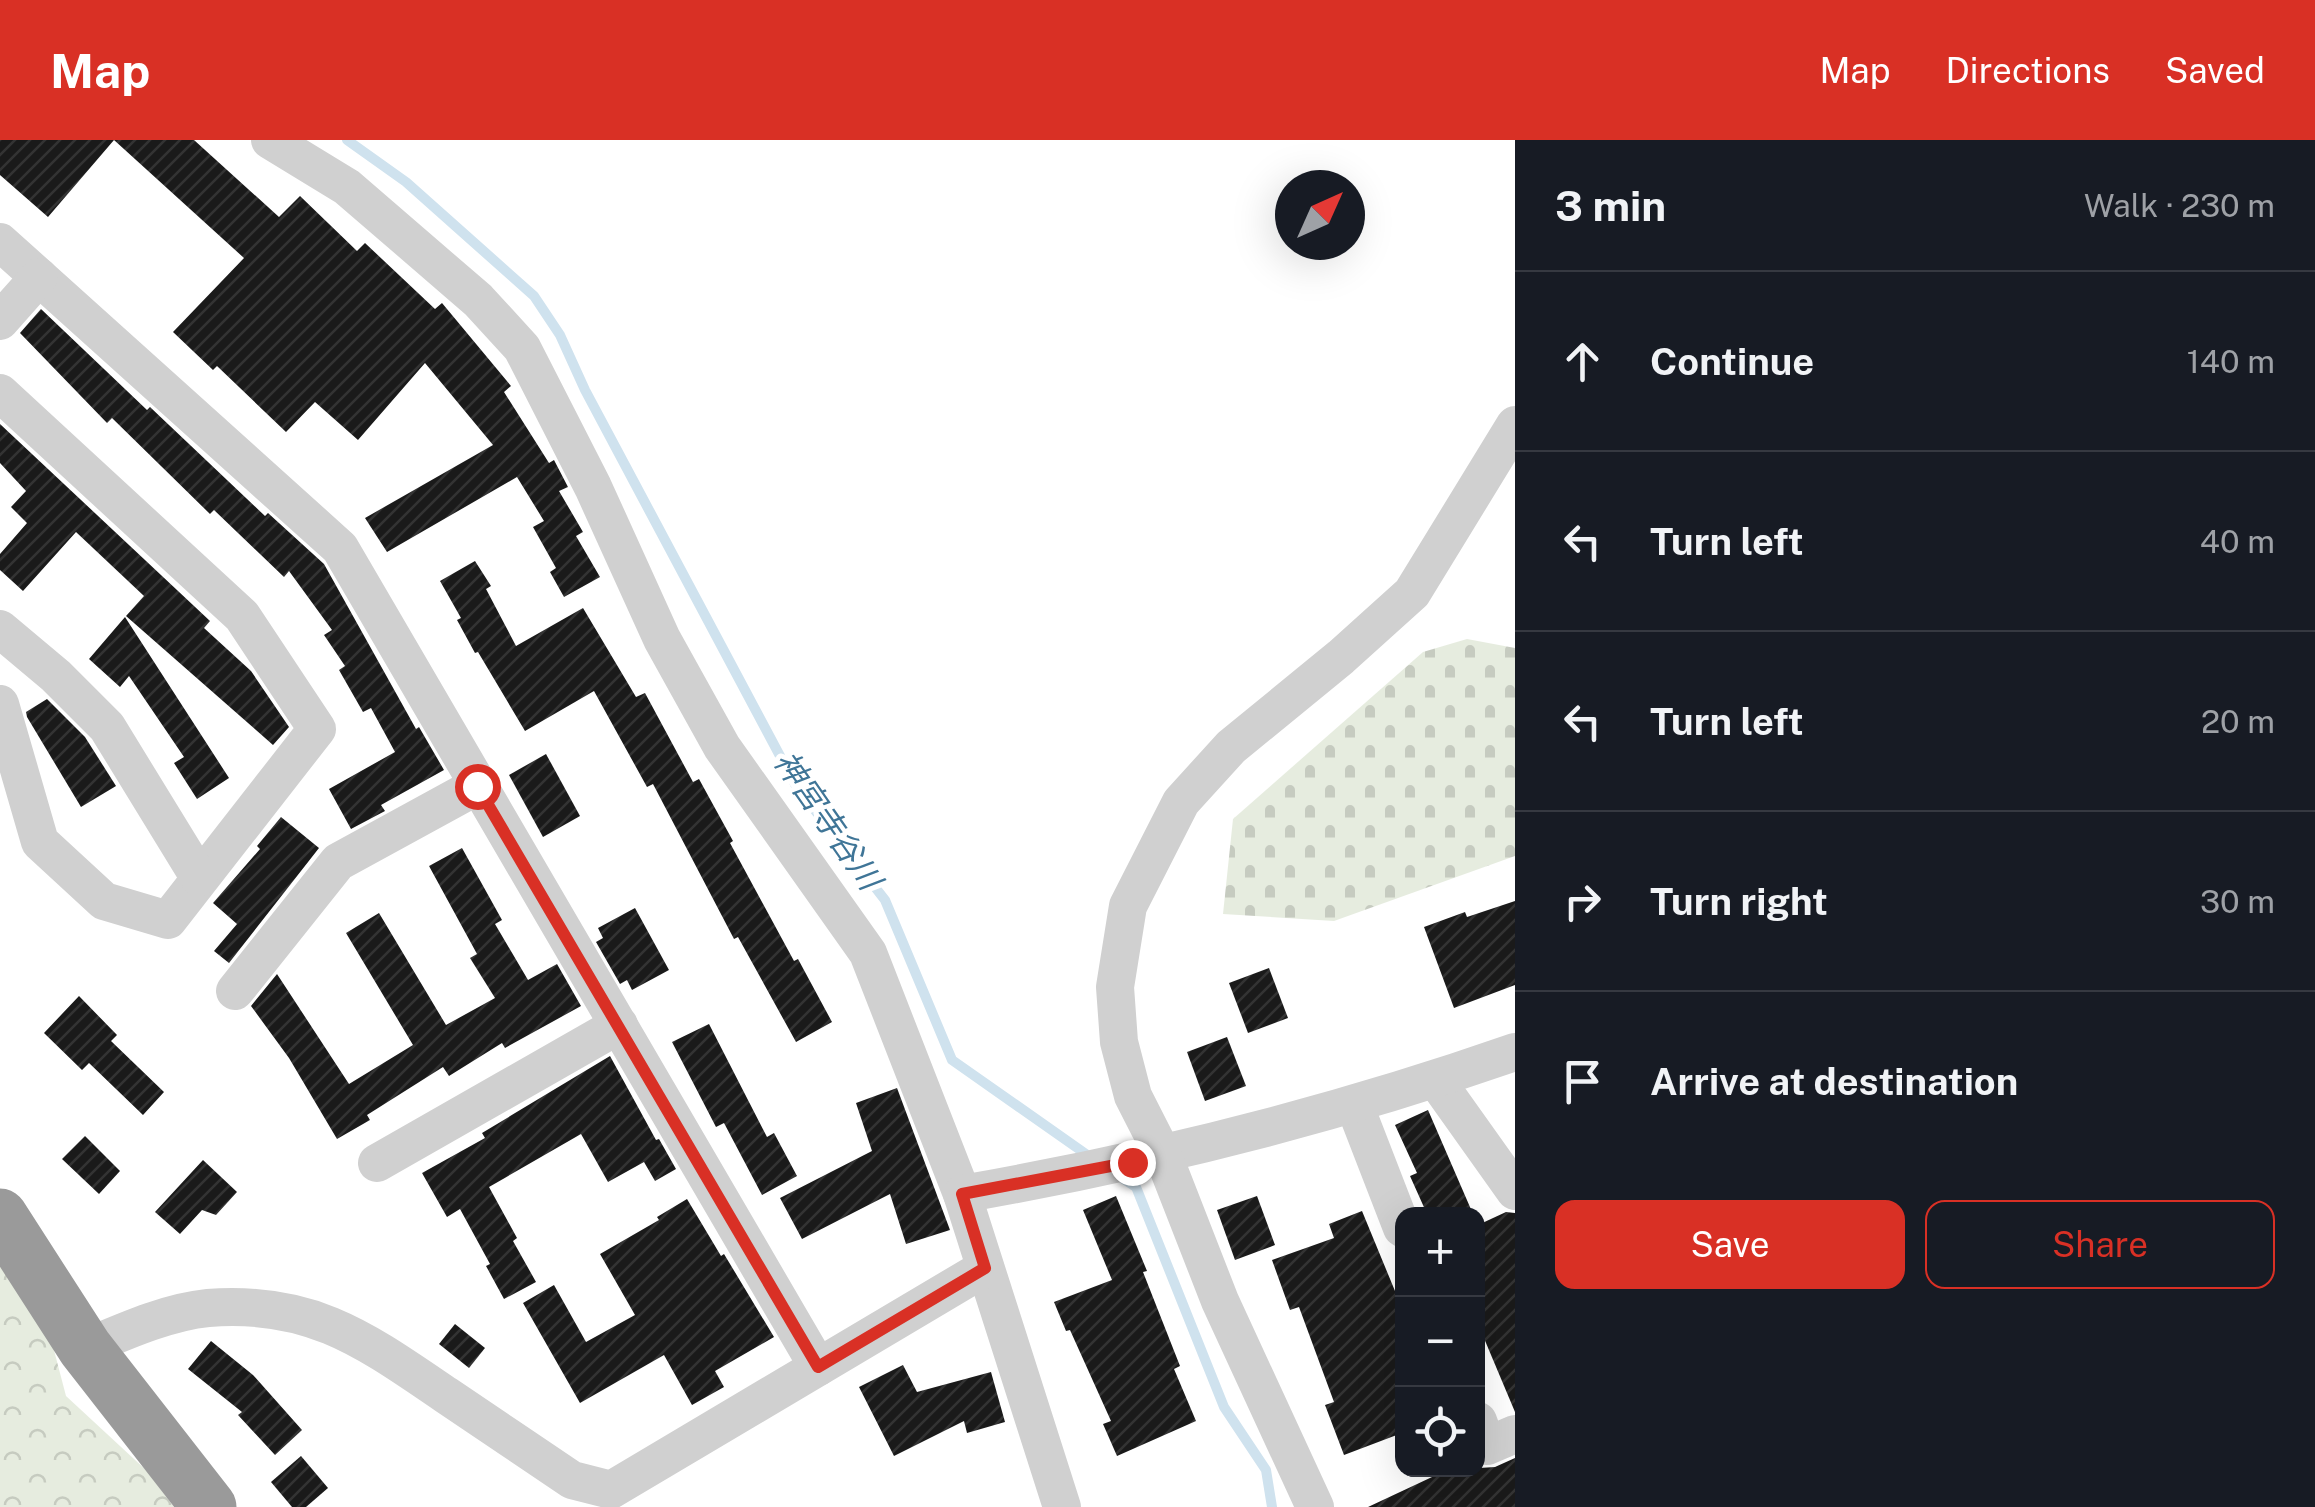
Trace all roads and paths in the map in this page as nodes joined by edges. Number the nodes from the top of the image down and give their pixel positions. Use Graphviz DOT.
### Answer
graph roads {
  1 [pos="270,140"];
  2 [pos="0,242"];
  3 [pos="39,278"];
  4 [pos="0,320"];
  5 [pos="0,393"];
  6 [pos="1515,425"];
  7 [pos="0,629"];
  8 [pos="0,704"];
  9 [pos="477,786"];
  10 [pos="198,877"];
  11 [pos="235,991"];
  12 [pos="619,1025"];
  13 [pos="1515,1052"];
  14 [pos="1436,1080"];
  15 [pos="1354,1104"];
  16 [pos="1147,1158"];
  17 [pos="377,1162"];
  18 [pos="1515,1191"];
  19 [pos="962,1194"];
  20 [pos="1395,1210"];
  21 [pos="0,1216"];
  22 [pos="985,1268"];
  23 [pos="85,1348"];
  24 [pos="818,1367"];
  25 [pos="1515,1434"];
  26 [pos="1485,1440"];
  27 [pos="612,1498"];
  28 [pos="209,1507"];
  29 [pos="1062,1507"];
  30 [pos="1315,1507"];
  1 -- 19 [label="street"];
  2 -- 3 [label="street"];
  3 -- 4 [label="street"];
  3 -- 9 [label="street"];
  5 -- 10 [label="street"];
  6 -- 16 [label="street"];
  7 -- 10 [label="street"];
  8 -- 10 [label="street"];
  9 -- 11 [label="street"];
  9 -- 12 [label="street"];
  12 -- 17 [label="street"];
  12 -- 24 [label="street"];
  13 -- 14 [label="street"];
  14 -- 15 [label="street"];
  14 -- 18 [label="street"];
  15 -- 16 [label="street"];
  15 -- 20 [label="street"];
  16 -- 19 [label="street"];
  16 -- 30 [label="street"];
  19 -- 22 [label="street"];
  21 -- 23 [label="highway"];
  22 -- 24 [label="street"];
  22 -- 29 [label="street"];
  23 -- 27 [label="street"];
  23 -- 28 [label="highway"];
  24 -- 27 [label="street"];
  25 -- 26 [label="street"];
}
